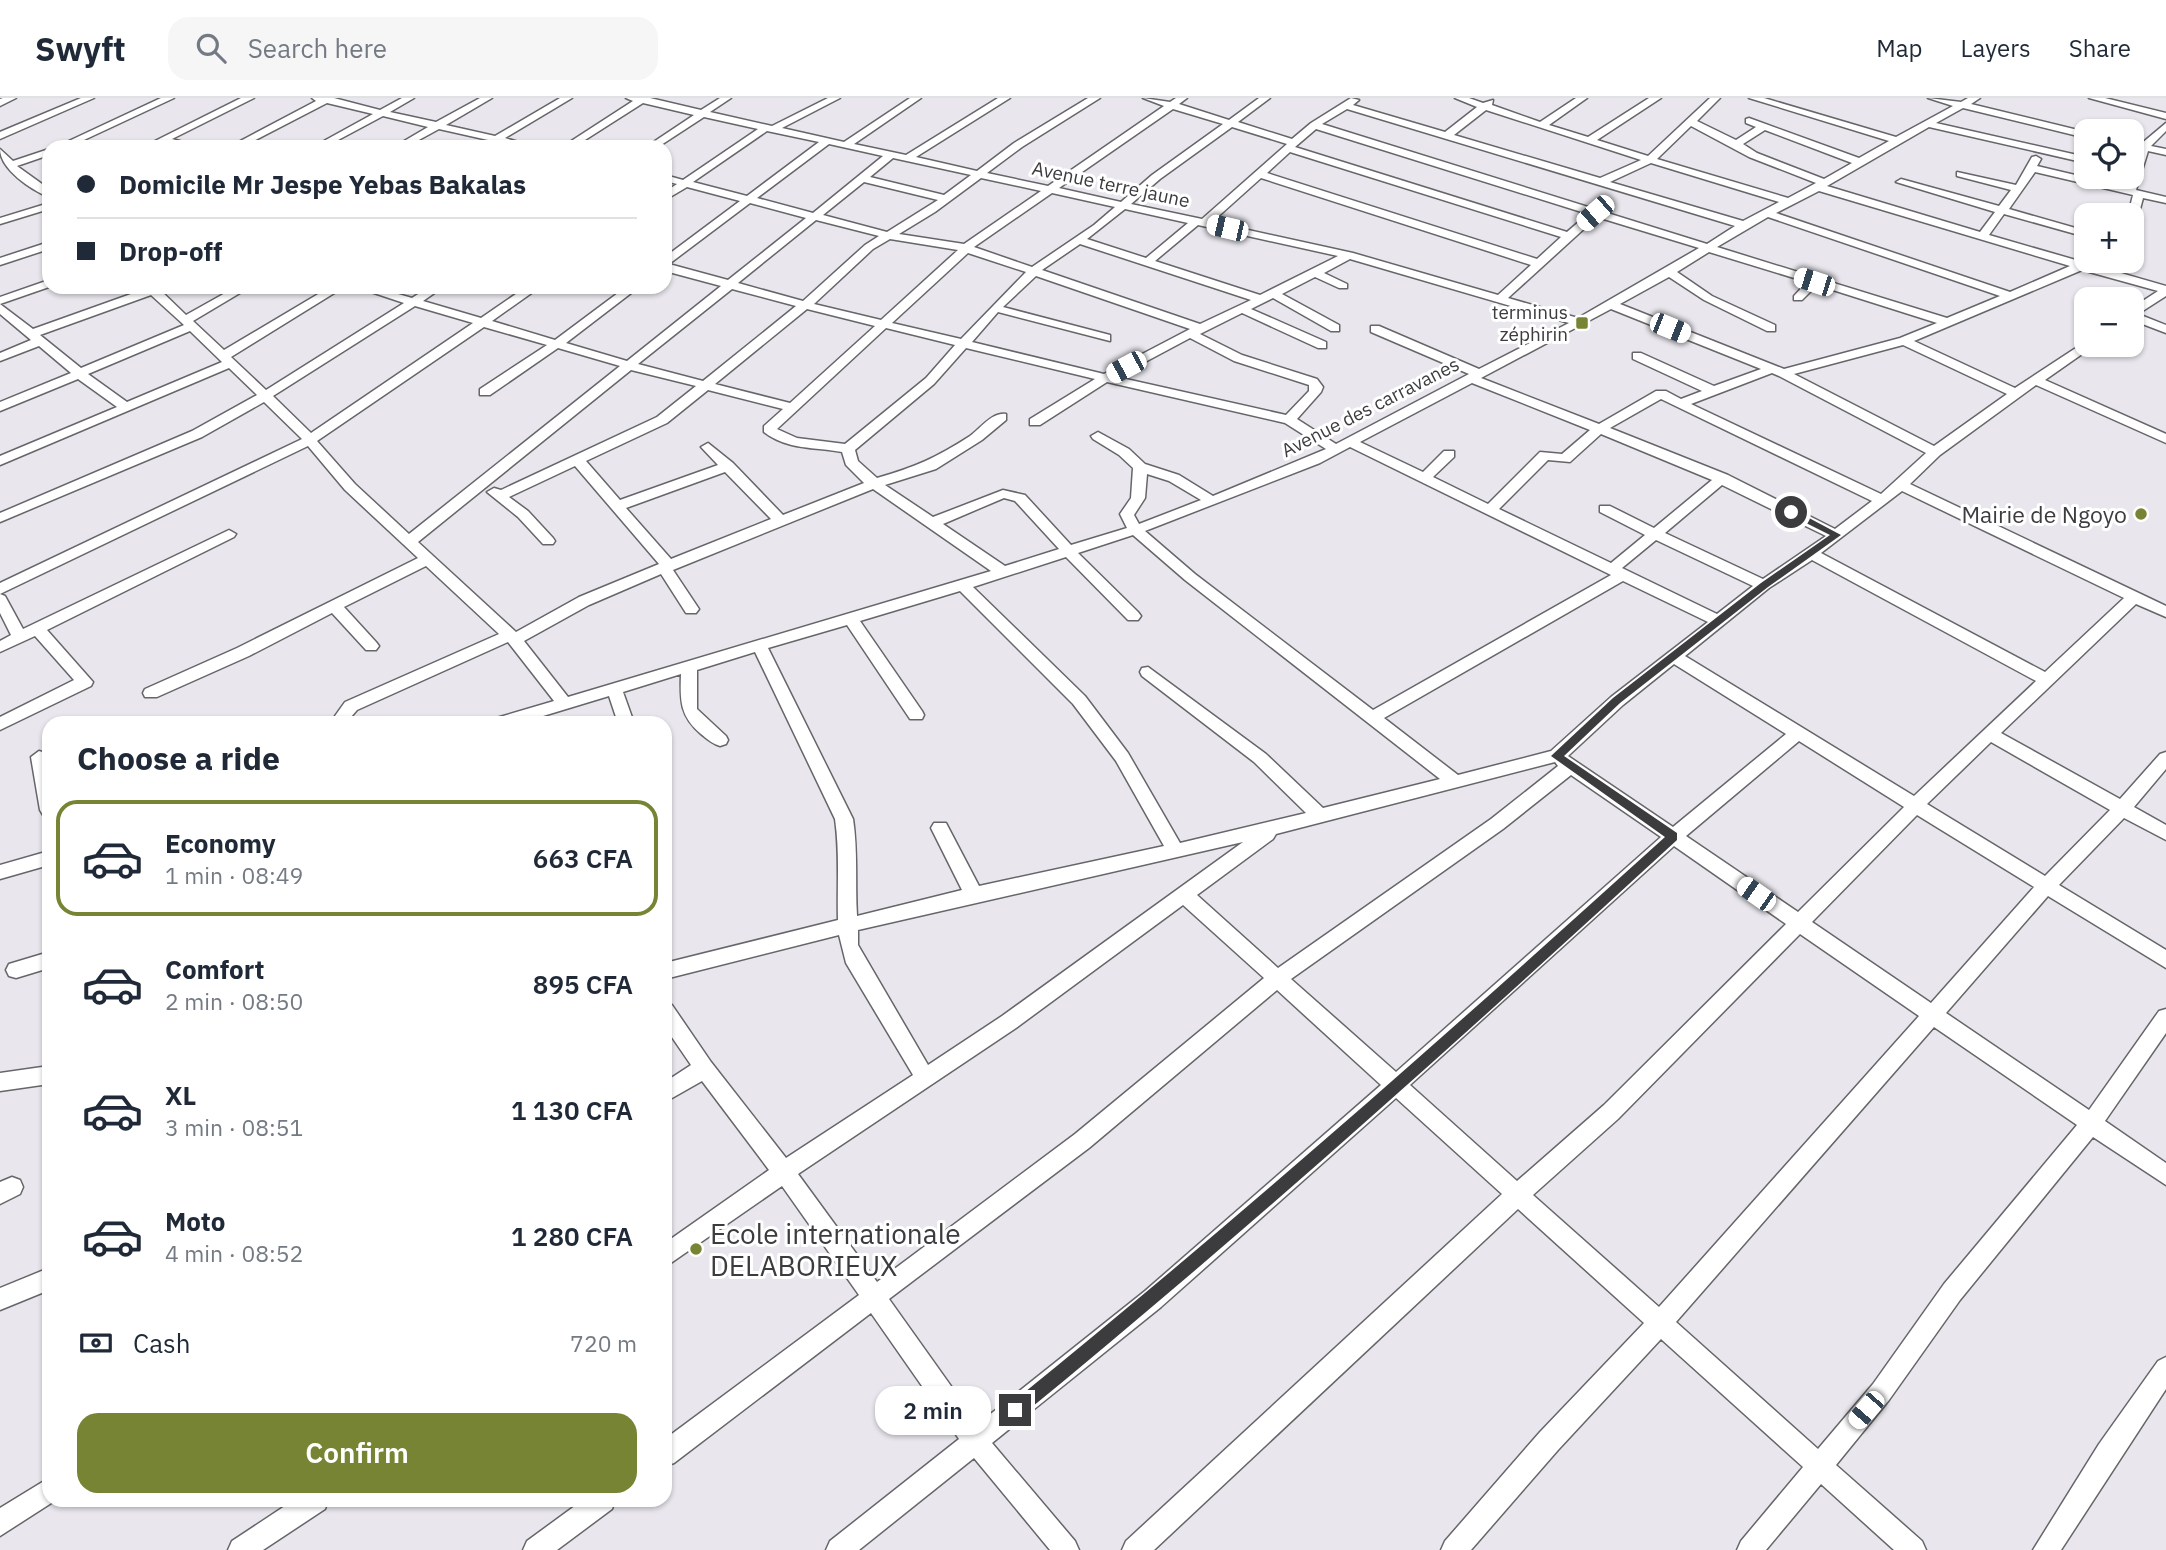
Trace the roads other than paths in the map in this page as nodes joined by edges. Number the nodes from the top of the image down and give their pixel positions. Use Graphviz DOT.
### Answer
graph roads {
  1 [pos="11,98"];
  2 [pos="89,98"];
  3 [pos="169,98"];
  4 [pos="249,98"];
  5 [pos="408,98"];
  6 [pos="487,98"];
  7 [pos="567,98"];
  8 [pos="726,98"];
  9 [pos="835,98"];
  10 [pos="916,98"];
  11 [pos="1005,98"];
  12 [pos="1095,98"];
  13 [pos="1148,98"];
  14 [pos="1265,98"];
  15 [pos="1460,98"];
  16 [pos="1496,98"];
  17 [pos="1582,98"];
  18 [pos="1656,98"];
  19 [pos="1715,98"];
  20 [pos="1754,98"];
  21 [pos="1933,98"];
  22 [pos="1975,98"];
  23 [pos="2094,98"];
  24 [pos="324,99"];
  25 [pos="639,99"];
  26 [pos="1348,100"];
  27 [pos="1177,102"];
  28 [pos="0,103"];
  29 [pos="1484,106"];
  30 [pos="1961,106"];
  31 [pos="381,113"];
  32 [pos="703,114"];
  33 [pos="2166,116"];
  34 [pos="1749,121"];
  35 [pos="1691,122"];
  36 [pos="1231,123"];
  37 [pos="1929,124"];
  38 [pos="1314,125"];
  39 [pos="1542,125"];
  40 [pos="438,126"];
  41 [pos="2166,126"];
  42 [pos="1763,127"];
  43 [pos="2051,127"];
  44 [pos="769,129"];
  45 [pos="2074,132"];
  46 [pos="1447,135"];
  47 [pos="0,136"];
  48 [pos="496,139"];
  49 [pos="76,140"];
  50 [pos="163,140"];
  51 [pos="247,140"];
  52 [pos="331,140"];
  53 [pos="412,140"];
  54 [pos="500,140"];
  55 [pos="577,140"];
  56 [pos="662,140"];
  57 [pos="828,140"];
  58 [pos="1897,140"];
  59 [pos="1589,141"];
  60 [pos="847,144"];
  61 [pos="1736,144"];
  62 [pos="1291,146"];
  63 [pos="2144,147"];
  64 [pos="2040,149"];
  65 [pos="0,152"];
  66 [pos="2166,152"];
  67 [pos="42,155"];
  68 [pos="891,155"];
  69 [pos="2074,157"];
  70 [pos="908,158"];
  71 [pos="1650,160"];
  72 [pos="1860,162"];
  73 [pos="14,168"];
  74 [pos="2031,168"];
  75 [pos="980,174"];
  76 [pos="1261,174"];
  77 [pos="1961,174"];
  78 [pos="0,178"];
  79 [pos="862,178"];
  80 [pos="672,180"];
  81 [pos="1603,181"];
  82 [pos="1901,182"];
  83 [pos="685,183"];
  84 [pos="1822,185"];
  85 [pos="42,189"];
  86 [pos="1050,189"];
  87 [pos="2018,189"];
  88 [pos="2135,189"];
  89 [pos="672,192"];
  90 [pos="2135,192"];
  91 [pos="749,199"];
  92 [pos="946,199"];
  93 [pos="2166,200"];
  94 [pos="1789,202"];
  95 [pos="2134,203"];
  96 [pos="1125,206"];
  97 [pos="42,208"];
  98 [pos="2002,212"];
  99 [pos="1595,213"];
  100 [pos="1767,213"];
  101 [pos="814,216"];
  102 [pos="0,221"];
  103 [pos="1200,222"];
  104 [pos="1744,225"];
  105 [pos="2074,231"];
  106 [pos="887,235"];
  107 [pos="1568,236"];
  108 [pos="1982,237"];
  109 [pos="1078,240"];
  110 [pos="42,247"];
  111 [pos="1708,247"];
  112 [pos="967,248"];
  113 [pos="1349,255"];
  114 [pos="672,259"];
  115 [pos="1149,261"];
  116 [pos="0,262"];
  117 [pos="1537,263"];
  118 [pos="2074,264"];
  119 [pos="672,266"];
  120 [pos="2074,269"];
  121 [pos="1035,270"];
  122 [pos="1669,272"];
  123 [pos="1315,273"];
  124 [pos="2106,273"];
  125 [pos="1814,282"];
  126 [pos="731,284"];
  127 [pos="42,286"];
  128 [pos="1342,286"];
  129 [pos="2166,290"];
  130 [pos="137,294"];
  131 [pos="157,294"];
  132 [pos="233,294"];
  133 [pos="327,294"];
  134 [pos="387,294"];
  135 [pos="427,294"];
  136 [pos="524,294"];
  137 [pos="624,294"];
  138 [pos="1267,297"];
  139 [pos="2012,297"];
  140 [pos="1501,298"];
  141 [pos="1798,298"];
  142 [pos="0,301"];
  143 [pos="415,302"];
  144 [pos="1611,304"];
  145 [pos="805,306"];
  146 [pos="2144,306"];
  147 [pos="0,308"];
  148 [pos="995,308"];
  149 [pos="1242,309"];
  150 [pos="2144,320"];
  151 [pos="485,322"];
  152 [pos="1579,322"];
  153 [pos="1950,323"];
  154 [pos="187,324"];
  155 [pos="882,324"];
  156 [pos="1335,328"];
  157 [pos="1771,328"];
  158 [pos="1375,329"];
  159 [pos="1194,330"];
  160 [pos="2166,330"];
  161 [pos="36,337"];
  162 [pos="1106,338"];
  163 [pos="1904,341"];
  164 [pos="557,344"];
  165 [pos="962,344"];
  166 [pos="1322,345"];
  167 [pos="2074,355"];
  168 [pos="1637,356"];
  169 [pos="0,357"];
  170 [pos="227,360"];
  171 [pos="628,365"];
  172 [pos="1778,371"];
  173 [pos="80,374"];
  174 [pos="1474,376"];
  175 [pos="1105,378"];
  176 [pos="2035,380"];
  177 [pos="706,386"];
  178 [pos="485,391"];
  179 [pos="1713,391"];
  180 [pos="2016,393"];
  181 [pos="267,397"];
  182 [pos="1681,403"];
  183 [pos="0,407"];
  184 [pos="790,407"];
  185 [pos="127,408"];
  186 [pos="1002,417"];
  187 [pos="1289,420"];
  188 [pos="2166,420"];
  189 [pos="1035,422"];
  190 [pos="1598,430"];
  191 [pos="2151,432"];
  192 [pos="1098,436"];
  193 [pos="2166,439"];
  194 [pos="310,440"];
  195 [pos="1343,445"];
  196 [pos="708,447"];
  197 [pos="848,449"];
  198 [pos="1935,452"];
  199 [pos="1449,454"];
  200 [pos="576,458"];
  201 [pos="0,461"];
  202 [pos="728,466"];
  203 [pos="1140,467"];
  204 [pos="1425,477"];
  205 [pos="1723,478"];
  206 [pos="481,483"];
  207 [pos="873,484"];
  208 [pos="1901,485"];
  209 [pos="500,496"];
  210 [pos="1210,500"];
  211 [pos="1882,500"];
  212 [pos="618,506"];
  213 [pos="1605,509"];
  214 [pos="1490,510"];
  215 [pos="0,518"];
  216 [pos="782,522"];
  217 [pos="930,524"];
  218 [pos="1135,530"];
  219 [pos="229,534"];
  220 [pos="1654,534"];
  221 [pos="1836,535"];
  222 [pos="410,541"];
  223 [pos="548,541"];
  224 [pos="1068,551"];
  225 [pos="1811,554"];
  226 [pos="428,559"];
  227 [pos="667,567"];
  228 [pos="1003,572"];
  229 [pos="1617,572"];
  230 [pos="963,585"];
  231 [pos="1764,585"];
  232 [pos="0,589"];
  233 [pos="2134,597"];
  234 [pos="0,599"];
  235 [pos="334,606"];
  236 [pos="691,609"];
  237 [pos="2166,612"];
  238 [pos="1133,616"];
  239 [pos="850,618"];
  240 [pos="1720,621"];
  241 [pos="37,629"];
  242 [pos="20,637"];
  243 [pos="512,638"];
  244 [pos="759,645"];
  245 [pos="371,646"];
  246 [pos="0,648"];
  247 [pos="1675,657"];
  248 [pos="689,665"];
  249 [pos="1148,672"];
  250 [pos="2047,680"];
  251 [pos="614,688"];
  252 [pos="151,693"];
  253 [pos="557,705"];
  254 [pos="916,715"];
  255 [pos="343,716"];
  256 [pos="522,716"];
  257 [pos="558,716"];
  258 [pos="624,716"];
  259 [pos="1372,718"];
  260 [pos="0,724"];
  261 [pos="1797,734"];
  262 [pos="1990,734"];
  263 [pos="720,740"];
  264 [pos="39,757"];
  265 [pos="2166,758"];
  266 [pos="1563,761"];
  267 [pos="42,773"];
  268 [pos="1453,780"];
  269 [pos="1915,806"];
  270 [pos="2123,808"];
  271 [pos="1319,815"];
  272 [pos="1277,827"];
  273 [pos="940,828"];
  274 [pos="2166,833"];
  275 [pos="1673,836"];
  276 [pos="1176,851"];
  277 [pos="42,860"];
  278 [pos="0,872"];
  279 [pos="2047,884"];
  280 [pos="1184,894"];
  281 [pos="974,895"];
  282 [pos="1797,923"];
  283 [pos="848,926"];
  284 [pos="2166,960"];
  285 [pos="42,962"];
  286 [pos="672,969"];
  287 [pos="16,970"];
  288 [pos="1278,978"];
  289 [pos="1932,1015"];
  290 [pos="2166,1017"];
  291 [pos="672,1021"];
  292 [pos="704,1068"];
  293 [pos="42,1075"];
  294 [pos="926,1079"];
  295 [pos="0,1082"];
  296 [pos="1396,1084"];
  297 [pos="672,1089"];
  298 [pos="2090,1125"];
  299 [pos="784,1172"];
  300 [pos="2166,1175"];
  301 [pos="1518,1194"];
  302 [pos="672,1251"];
  303 [pos="42,1282"];
  304 [pos="874,1297"];
  305 [pos="0,1299"];
  306 [pos="1660,1323"];
  307 [pos="2166,1369"];
  308 [pos="976,1442"];
  309 [pos="672,1449"];
  310 [pos="1818,1465"];
  311 [pos="42,1495"];
  312 [pos="306,1507"];
  313 [pos="594,1507"];
  314 [pos="0,1523"];
  315 [pos="241,1550"];
  316 [pos="536,1550"];
  317 [pos="839,1550"];
  318 [pos="1066,1550"];
  319 [pos="1135,1550"];
  320 [pos="1454,1550"];
  321 [pos="1750,1550"];
  322 [pos="1913,1550"];
  323 [pos="2046,1550"];
  1 -- 28 [label="street"];
  2 -- 47 [label="street"];
  3 -- 49 [label="street"];
  4 -- 50 [label="street"];
  5 -- 31 [label="street"];
  6 -- 40 [label="street"];
  7 -- 48 [label="street"];
  8 -- 32 [label="street"];
  9 -- 44 [label="street"];
  10 -- 60 [label="street"];
  11 -- 70 [label="street"];
  12 -- 75 [label="street"];
  13 -- 27 [label="street"];
  14 -- 36 [label="street"];
  15 -- 29 [label="street"];
  16 -- 29 [label="street"];
  17 -- 39 [label="street"];
  18 -- 59 [label="street"];
  19 -- 35 [label="street"];
  20 -- 58 [label="street"];
  21 -- 30 [label="street"];
  22 -- 30 [label="street, Avenue des carravanes"];
  23 -- 33 [label="street"];
  24 -- 31 [label="street"];
  24 -- 51 [label="street"];
  25 -- 32 [label="street, Avenue terre jaune"];
  25 -- 55 [label="street"];
  26 -- 38 [label="street"];
  26 -- 46 [label="street"];
  27 -- 36 [label="street"];
  27 -- 86 [label="street"];
  29 -- 39 [label="street"];
  29 -- 46 [label="street"];
  30 -- 37 [label="street, Avenue des carravanes"];
  30 -- 43 [label="street"];
  31 -- 40 [label="street"];
  31 -- 52 [label="street"];
  32 -- 44 [label="street, Avenue terre jaune"];
  32 -- 56 [label="street"];
  34 -- 42 [label="street"];
  35 -- 61 [label="street"];
  35 -- 71 [label="street"];
  36 -- 62 [label="street"];
  36 -- 96 [label="street"];
  37 -- 58 [label="street, Avenue des carravanes"];
  37 -- 64 [label="street"];
  38 -- 62 [label="street"];
  38 -- 99 [label="street"];
  39 -- 59 [label="street"];
  40 -- 48 [label="street"];
  40 -- 53 [label="street"];
  41 -- 63 [label="street"];
  42 -- 61 [label="street"];
  42 -- 72 [label="street"];
  43 -- 45 [label="street"];
  43 -- 64 [label="street"];
  44 -- 57 [label="street, Avenue terre jaune"];
  44 -- 83 [label="street"];
  46 -- 81 [label="street"];
  48 -- 54 [label="street"];
  57 -- 60 [label="street, Avenue terre jaune"];
  57 -- 91 [label="street"];
  58 -- 72 [label="street, Avenue des carravanes"];
  59 -- 71 [label="street"];
  60 -- 68 [label="street, Avenue terre jaune"];
  61 -- 84 [label="street"];
  62 -- 76 [label="street"];
  62 -- 107 [label="street"];
  63 -- 66 [label="street"];
  64 -- 69 [label="street"];
  64 -- 74 [label="street"];
  65 -- 73 [label="street"];
  67 -- 73 [label="street"];
  68 -- 70 [label="street, Avenue terre jaune"];
  68 -- 79 [label="street"];
  70 -- 75 [label="street, Avenue terre jaune"];
  71 -- 81 [label="street"];
  71 -- 94 [label="street"];
  72 -- 84 [label="street, Avenue des carravanes"];
  73 -- 78 [label="street"];
  73 -- 85 [label="street"];
  74 -- 87 [label="street"];
  74 -- 90 [label="street"];
  75 -- 86 [label="street, Avenue terre jaune"];
  75 -- 92 [label="street"];
  76 -- 103 [label="street"];
  76 -- 117 [label="street"];
  77 -- 87 [label="street"];
  79 -- 92 [label="street"];
  79 -- 101 [label="street"];
  80 -- 83 [label="street"];
  81 -- 104 [label="street"];
  82 -- 98 [label="street"];
  83 -- 89 [label="street"];
  83 -- 91 [label="street"];
  84 -- 94 [label="street, Avenue des carravanes"];
  84 -- 108 [label="street"];
  86 -- 96 [label="street, Avenue terre jaune"];
  86 -- 112 [label="street"];
  87 -- 98 [label="street"];
  88 -- 90 [label="street"];
  90 -- 93 [label="street"];
  90 -- 95 [label="street"];
  91 -- 101 [label="street"];
  91 -- 114 [label="street"];
  92 -- 106 [label="street"];
  94 -- 100 [label="street, Avenue des carravanes"];
  96 -- 103 [label="street, Avenue terre jaune"];
  96 -- 109 [label="street"];
  97 -- 102 [label="street"];
  98 -- 105 [label="street"];
  98 -- 108 [label="street"];
  99 -- 107 [label="street"];
  99 -- 111 [label="street"];
  100 -- 104 [label="street, Avenue des carravanes"];
  100 -- 139 [label="street"];
  101 -- 106 [label="street"];
  101 -- 126 [label="street"];
  103 -- 113 [label="street, Avenue terre jaune"];
  103 -- 115 [label="street"];
  104 -- 111 [label="street, Avenue des carravanes"];
  106 -- 112 [label="street"];
  106 -- 145 [label="street"];
  107 -- 117 [label="street"];
  108 -- 118 [label="street"];
  109 -- 115 [label="street"];
  109 -- 121 [label="street"];
  110 -- 116 [label="street"];
  111 -- 122 [label="street, Avenue des carravanes"];
  111 -- 125 [label="street"];
  112 -- 121 [label="street"];
  112 -- 155 [label="street"];
  113 -- 123 [label="street"];
  113 -- 140 [label="street, Avenue terre jaune"];
  115 -- 138 [label="street"];
  117 -- 140 [label="street"];
  119 -- 126 [label="street"];
  120 -- 139 [label="street"];
  121 -- 148 [label="street"];
  121 -- 159 [label="street"];
  122 -- 144 [label="street, Avenue des carravanes"];
  122 -- 157 [label="street"];
  123 -- 128 [label="street"];
  123 -- 138 [label="street"];
  124 -- 129 [label="street"];
  125 -- 141 [label="street"];
  125 -- 153 [label="street"];
  126 -- 145 [label="street"];
  126 -- 171 [label="street"];
  127 -- 142 [label="street"];
  129 -- 146 [label="street"];
  130 -- 161 [label="street"];
  131 -- 154 [label="street"];
  132 -- 154 [label="street"];
  133 -- 170 [label="street"];
  134 -- 143 [label="street"];
  135 -- 143 [label="street"];
  136 -- 151 [label="street"];
  137 -- 164 [label="street"];
  138 -- 149 [label="street"];
  138 -- 156 [label="street"];
  139 -- 153 [label="street"];
  140 -- 152 [label="street, Avenue terre jaune"];
  143 -- 151 [label="street"];
  143 -- 181 [label="street"];
  144 -- 152 [label="street, Avenue des carravanes"];
  144 -- 172 [label="street"];
  145 -- 155 [label="street"];
  145 -- 177 [label="street"];
  147 -- 161 [label="street"];
  148 -- 162 [label="street"];
  148 -- 165 [label="street"];
  149 -- 159 [label="street"];
  149 -- 166 [label="street"];
  150 -- 160 [label="street"];
  151 -- 164 [label="street"];
  151 -- 194 [label="street"];
  152 -- 174 [label="street, Avenue des carravanes"];
  153 -- 163 [label="street"];
  154 -- 170 [label="street"];
  154 -- 173 [label="street"];
  155 -- 165 [label="street"];
  155 -- 184 [label="street"];
  158 -- 174 [label="street"];
  159 -- 175 [label="street"];
  159 -- 187 [label="street"];
  161 -- 169 [label="street"];
  161 -- 173 [label="street"];
  163 -- 172 [label="street"];
  163 -- 180 [label="street"];
  164 -- 171 [label="street"];
  164 -- 178 [label="street"];
  165 -- 175 [label="street"];
  165 -- 197 [label="street"];
  167 -- 176 [label="street"];
  168 -- 179 [label="street"];
  170 -- 181 [label="street"];
  170 -- 185 [label="street"];
  171 -- 177 [label="street"];
  171 -- 206 [label="street"];
  172 -- 179 [label="street"];
  172 -- 198 [label="street"];
  173 -- 183 [label="street"];
  173 -- 185 [label="street"];
  174 -- 190 [label="street"];
  174 -- 195 [label="street, Avenue des carravanes"];
  175 -- 187 [label="street"];
  175 -- 189 [label="street"];
  176 -- 180 [label="street"];
  176 -- 191 [label="street"];
  177 -- 184 [label="street"];
  177 -- 200 [label="street"];
  179 -- 182 [label="street"];
  180 -- 198 [label="street"];
  181 -- 194 [label="street"];
  181 -- 215 [label="street"];
  182 -- 190 [label="street"];
  182 -- 211 [label="street"];
  184 -- 197 [label="street"];
  185 -- 201 [label="street"];
  186 -- 207 [label="street"];
  187 -- 195 [label="street"];
  188 -- 191 [label="street"];
  190 -- 205 [label="street"];
  190 -- 214 [label="street"];
  191 -- 193 [label="street"];
  192 -- 203 [label="street"];
  194 -- 222 [label="street"];
  194 -- 232 [label="street"];
  195 -- 204 [label="street"];
  195 -- 210 [label="street, Avenue des carravanes"];
  196 -- 202 [label="street"];
  197 -- 207 [label="street"];
  198 -- 208 [label="street"];
  199 -- 204 [label="street"];
  200 -- 209 [label="street"];
  200 -- 212 [label="street"];
  202 -- 212 [label="street"];
  202 -- 216 [label="street"];
  203 -- 210 [label="street"];
  203 -- 218 [label="street"];
  204 -- 214 [label="street"];
  205 -- 220 [label="street"];
  205 -- 221 [label="street"];
  206 -- 209 [label="street"];
  206 -- 222 [label="street"];
  207 -- 216 [label="street"];
  207 -- 217 [label="street"];
  208 -- 211 [label="street"];
  208 -- 233 [label="street"];
  209 -- 223 [label="street"];
  210 -- 218 [label="street, Avenue des carravanes"];
  211 -- 221 [label="street"];
  212 -- 227 [label="street"];
  213 -- 220 [label="street"];
  214 -- 229 [label="street"];
  216 -- 227 [label="street"];
  217 -- 224 [label="street"];
  217 -- 228 [label="street"];
  218 -- 224 [label="street, Avenue des carravanes"];
  218 -- 259 [label="street"];
  219 -- 241 [label="street"];
  220 -- 229 [label="street"];
  220 -- 231 [label="street"];
  221 -- 225 [label="street"];
  222 -- 226 [label="street"];
  224 -- 228 [label="street, Avenue des carravanes"];
  224 -- 238 [label="street"];
  225 -- 231 [label="street"];
  225 -- 250 [label="street"];
  226 -- 235 [label="street"];
  226 -- 243 [label="street"];
  227 -- 236 [label="street"];
  227 -- 243 [label="street"];
  228 -- 230 [label="street, Avenue des carravanes"];
  229 -- 240 [label="street"];
  229 -- 259 [label="street"];
  230 -- 239 [label="street, Avenue des carravanes"];
  230 -- 276 [label="street"];
  231 -- 240 [label="street"];
  233 -- 237 [label="street"];
  233 -- 250 [label="street"];
  234 -- 242 [label="street"];
  235 -- 245 [label="street"];
  235 -- 252 [label="street"];
  239 -- 244 [label="street, Avenue des carravanes"];
  239 -- 254 [label="street"];
  240 -- 247 [label="street"];
  241 -- 242 [label="street"];
  241 -- 260 [label="street"];
  242 -- 246 [label="street"];
  243 -- 253 [label="street"];
  243 -- 255 [label="street"];
  244 -- 248 [label="street, Avenue des carravanes"];
  244 -- 283 [label="street"];
  247 -- 261 [label="street"];
  247 -- 266 [label="street"];
  248 -- 251 [label="street, Avenue des carravanes"];
  248 -- 263 [label="street"];
  249 -- 271 [label="street"];
  250 -- 262 [label="street"];
  251 -- 253 [label="street, Avenue des carravanes"];
  251 -- 258 [label="street"];
  253 -- 256 [label="street, Avenue des carravanes"];
  253 -- 257 [label="street"];
  259 -- 268 [label="street"];
  261 -- 269 [label="street"];
  261 -- 275 [label="street"];
  262 -- 269 [label="street"];
  262 -- 270 [label="street"];
  264 -- 267 [label="street"];
  265 -- 270 [label="street"];
  266 -- 268 [label="street"];
  266 -- 275 [label="street"];
  266 -- 288 [label="street"];
  268 -- 271 [label="street"];
  269 -- 279 [label="street"];
  269 -- 282 [label="street"];
  270 -- 274 [label="street"];
  270 -- 279 [label="street"];
  271 -- 272 [label="street"];
  272 -- 276 [label="street"];
  272 -- 280 [label="street"];
  273 -- 281 [label="street"];
  275 -- 282 [label="street"];
  275 -- 296 [label="street"];
  276 -- 281 [label="street"];
  277 -- 278 [label="street"];
  279 -- 284 [label="street"];
  279 -- 289 [label="street"];
  280 -- 288 [label="street"];
  280 -- 294 [label="street"];
  281 -- 283 [label="street"];
  282 -- 289 [label="street"];
  282 -- 301 [label="street"];
  283 -- 286 [label="street"];
  283 -- 294 [label="street"];
  285 -- 287 [label="street"];
  288 -- 296 [label="street"];
  288 -- 304 [label="street"];
  289 -- 298 [label="street"];
  289 -- 306 [label="street"];
  290 -- 298 [label="street"];
  291 -- 292 [label="street"];
  292 -- 297 [label="street"];
  292 -- 299 [label="street"];
  293 -- 295 [label="street"];
  294 -- 299 [label="street"];
  296 -- 301 [label="street"];
  296 -- 308 [label="street"];
  298 -- 300 [label="street"];
  298 -- 310 [label="street"];
  299 -- 302 [label="street"];
  299 -- 304 [label="street"];
  301 -- 306 [label="street"];
  301 -- 319 [label="street"];
  303 -- 305 [label="street"];
  304 -- 308 [label="street"];
  304 -- 309 [label="street"];
  306 -- 310 [label="street"];
  306 -- 320 [label="street"];
  307 -- 323 [label="street"];
  308 -- 317 [label="street"];
  308 -- 318 [label="street"];
  310 -- 321 [label="street"];
  310 -- 322 [label="street"];
  311 -- 314 [label="street"];
  312 -- 315 [label="street"];
  313 -- 316 [label="street"];
}
